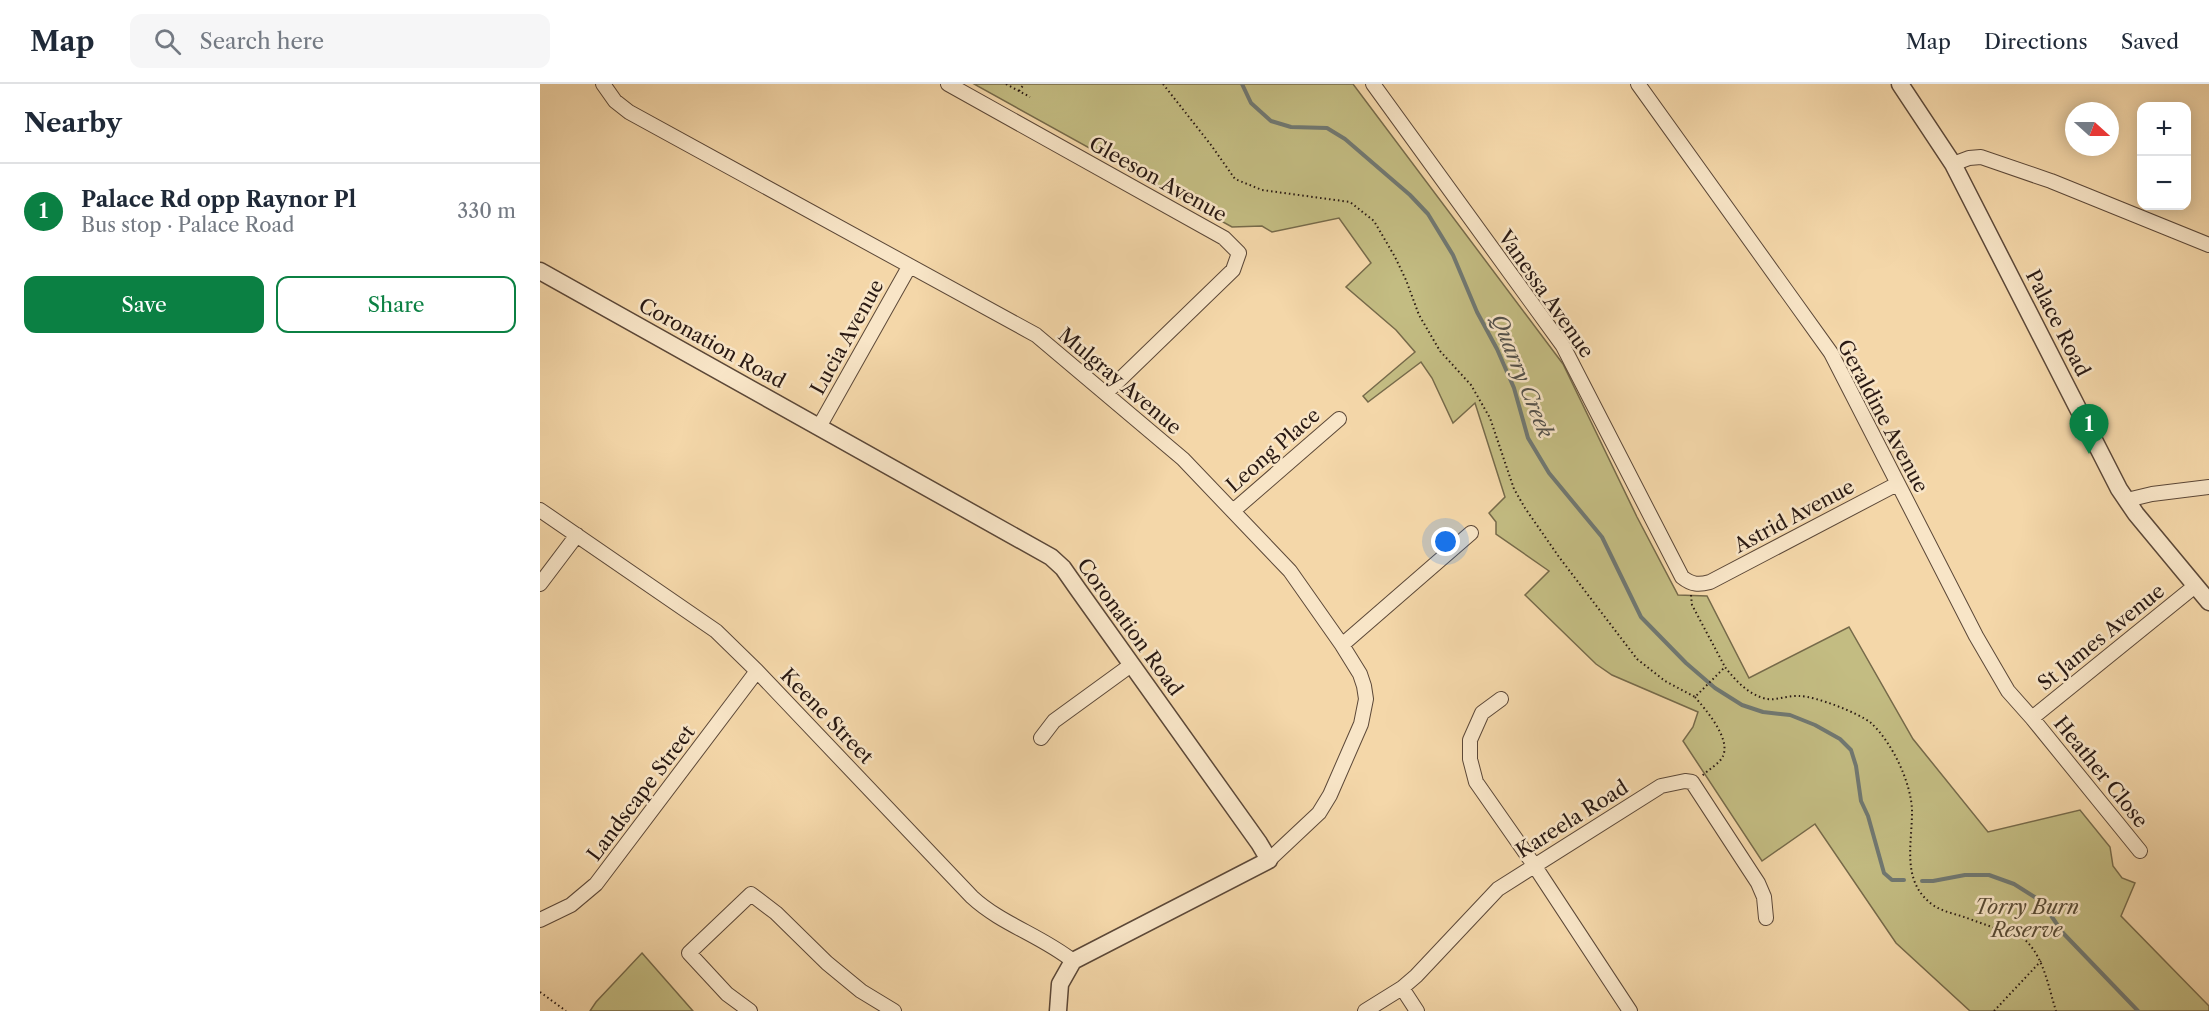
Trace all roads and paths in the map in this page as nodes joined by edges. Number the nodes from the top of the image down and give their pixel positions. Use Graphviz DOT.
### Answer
graph roads {
  1 [pos="603,84"];
  2 [pos="948,84"];
  3 [pos="1006,84"];
  4 [pos="1024,84"];
  5 [pos="1163,84"];
  6 [pos="1373,84"];
  7 [pos="1638,84"];
  8 [pos="1900,84"];
  9 [pos="1019,91"];
  10 [pos="1030,97"];
  11 [pos="1953,164"];
  12 [pos="2209,245"];
  13 [pos="909,267"];
  14 [pos="540,271"];
  15 [pos="1107,393"];
  16 [pos="1339,419"];
  17 [pos="819,427"];
  18 [pos="1897,484"];
  19 [pos="2209,487"];
  20 [pos="2127,501"];
  21 [pos="540,510"];
  22 [pos="1233,511"];
  23 [pos="1471,533"];
  24 [pos="577,535"];
  25 [pos="1689,583"];
  26 [pos="540,584"];
  27 [pos="2194,586"];
  28 [pos="2209,602"];
  29 [pos="1342,645"];
  30 [pos="1131,665"];
  31 [pos="1725,668"];
  32 [pos="757,671"];
  33 [pos="1695,697"];
  34 [pos="1501,699"];
  35 [pos="2032,718"];
  36 [pos="1041,738"];
  37 [pos="1692,782"];
  38 [pos="2140,851"];
  39 [pos="1269,860"];
  40 [pos="1534,865"];
  41 [pos="1766,918"];
  42 [pos="540,920"];
  43 [pos="1072,961"];
  44 [pos="2041,961"];
  45 [pos="1402,988"];
  46 [pos="540,992"];
  47 [pos="566,1011"];
  48 [pos="750,1011"];
  49 [pos="894,1011"];
  50 [pos="1058,1011"];
  51 [pos="1365,1011"];
  52 [pos="1417,1011"];
  53 [pos="1630,1011"];
  54 [pos="1994,1011"];
  55 [pos="2056,1011"];
  1 -- 13 [label="street, Mulgray Avenue"];
  2 -- 15 [label="street, Gleeson Avenue"];
  3 -- 9 [label="path"];
  4 -- 9 [label="path"];
  5 -- 33 [label="path"];
  6 -- 25 [label="street, Vanessa Avenue"];
  7 -- 18 [label="street, Geraldine Avenue"];
  8 -- 11 [label="street, Palace Road"];
  9 -- 10 [label="path"];
  11 -- 12 [label="street"];
  11 -- 20 [label="street, Palace Road"];
  13 -- 15 [label="street, Mulgray Avenue"];
  13 -- 17 [label="street, Lucia Avenue"];
  14 -- 17 [label="street, Coronation Road"];
  15 -- 22 [label="street, Mulgray Avenue"];
  16 -- 22 [label="street, Leong Place"];
  17 -- 30 [label="street, Coronation Road"];
  18 -- 25 [label="street, Astrid Avenue"];
  18 -- 35 [label="street, Geraldine Avenue"];
  19 -- 20 [label="street"];
  20 -- 27 [label="street, Palace Road"];
  21 -- 24 [label="street, Keene Street"];
  22 -- 29 [label="street, Mulgray Avenue"];
  23 -- 29 [label="street"];
  24 -- 26 [label="street"];
  24 -- 32 [label="street, Keene Street"];
  25 -- 31 [label="path"];
  27 -- 28 [label="street, Palace Road"];
  27 -- 35 [label="street, St James Avenue"];
  29 -- 39 [label="street, Mulgray Avenue"];
  30 -- 36 [label="street"];
  30 -- 39 [label="street, Coronation Road"];
  31 -- 33 [label="path"];
  31 -- 44 [label="path"];
  32 -- 42 [label="street, Landscape Street"];
  32 -- 43 [label="street, Keene Street"];
  33 -- 37 [label="path"];
  34 -- 40 [label="street"];
  35 -- 38 [label="street, Heather Close"];
  37 -- 40 [label="street, Kareela Road"];
  37 -- 41 [label="street"];
  39 -- 43 [label="street"];
  40 -- 45 [label="street, Kareela Road"];
  40 -- 53 [label="street"];
  43 -- 50 [label="street"];
  44 -- 54 [label="path"];
  44 -- 55 [label="path"];
  45 -- 51 [label="street, Kareela Road"];
  45 -- 52 [label="street"];
  46 -- 47 [label="path"];
  48 -- 49 [label="street"];
}
